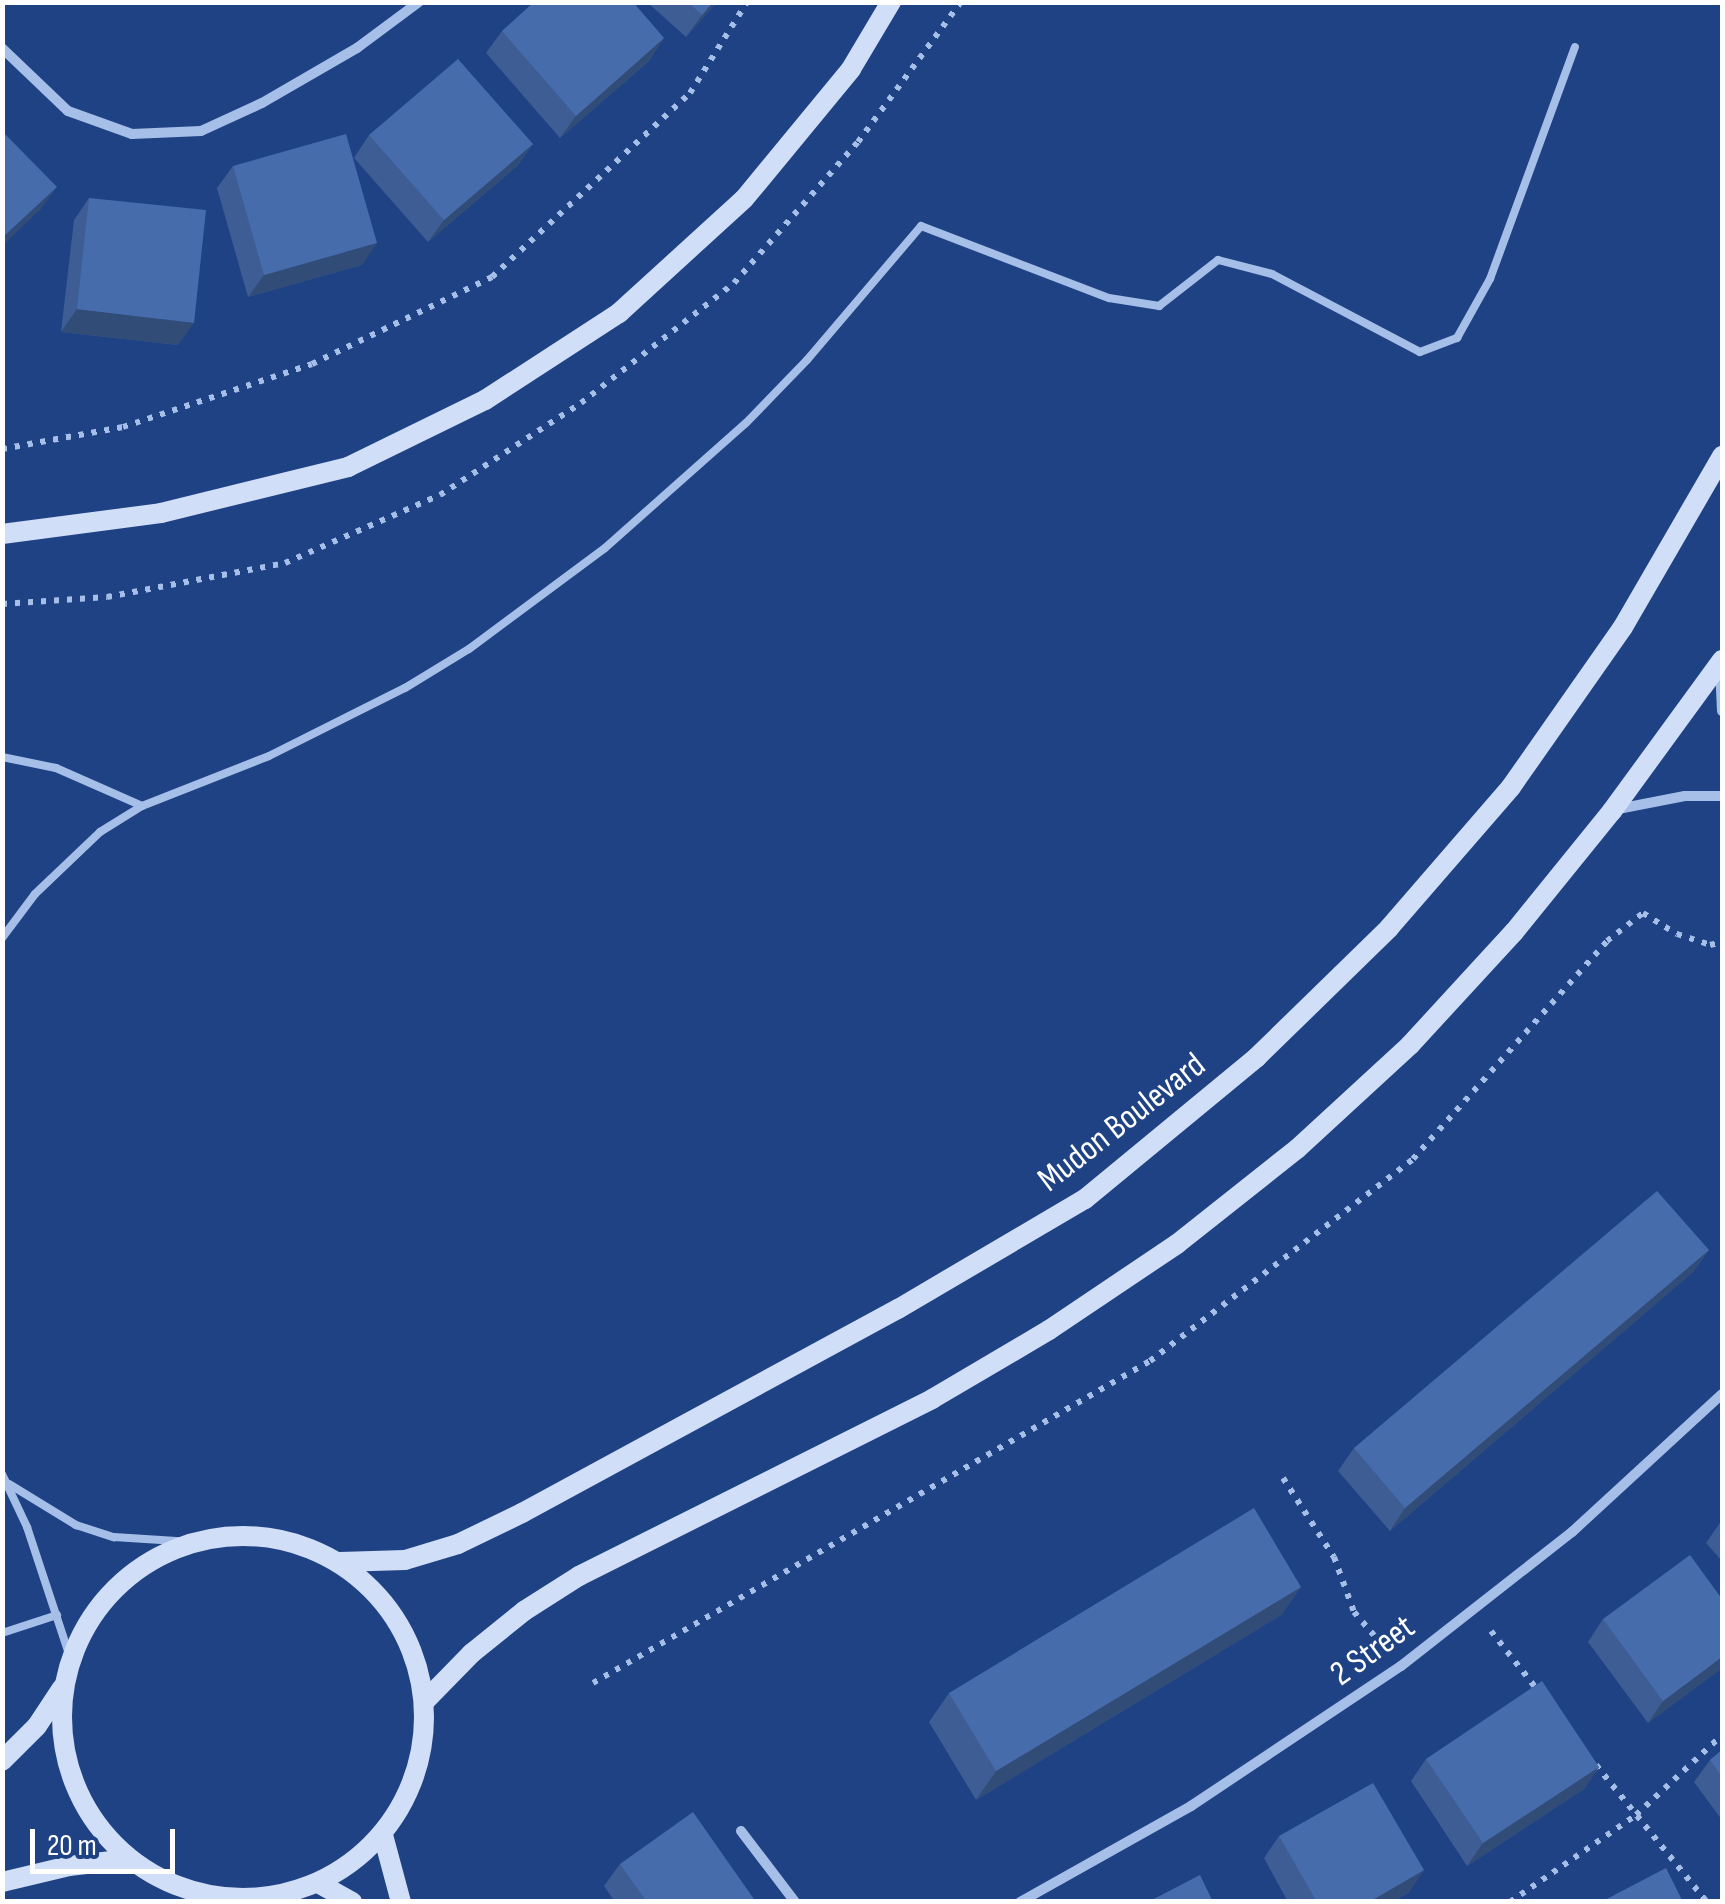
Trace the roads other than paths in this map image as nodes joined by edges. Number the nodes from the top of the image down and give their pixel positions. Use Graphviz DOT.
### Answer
graph roads {
  1 [pos="419,2"];
  2 [pos="891,2"];
  3 [pos="1575,47"];
  4 [pos="2,48"];
  5 [pos="1722,456"];
  6 [pos="2,534"];
  7 [pos="1721,663"];
  8 [pos="1722,711"];
  9 [pos="2,757"];
  10 [pos="1722,796"];
  11 [pos="142,806"];
  12 [pos="1612,811"];
  13 [pos="4,932"];
  14 [pos="1722,1394"];
  15 [pos="2,1474"];
  16 [pos="9,1484"];
  17 [pos="192,1542"];
  18 [pos="340,1562"];
  19 [pos="57,1615"];
  20 [pos="2,1633"];
  21 [pos="72,1660"];
  22 [pos="63,1686"];
  23 [pos="426,1700"];
  24 [pos="2,1761"];
  25 [pos="741,1832"];
  26 [pos="383,1835"];
  27 [pos="129,1859"];
  28 [pos="2,1882"];
  29 [pos="318,1883"];
  30 [pos="352,1902"];
  31 [pos="401,1902"];
  32 [pos="795,1902"];
  33 [pos="1020,1902"];
  1 -- 4 [label="street"];
  2 -- 6 [label="street"];
  3 -- 11 [label="lane"];
  5 -- 18 [label="street, Mudon Boulevard"];
  7 -- 8 [label="street"];
  7 -- 12 [label="street"];
  9 -- 11 [label="lane"];
  10 -- 12 [label="street"];
  11 -- 13 [label="lane"];
  12 -- 23 [label="street"];
  14 -- 33 [label="street, 2 Street"];
  15 -- 16 [label="lane"];
  16 -- 17 [label="lane"];
  16 -- 19 [label="lane"];
  17 -- 18 [label="street"];
  17 -- 21 [label="street"];
  18 -- 23 [label="street"];
  19 -- 20 [label="lane"];
  19 -- 21 [label="lane"];
  21 -- 22 [label="street"];
  22 -- 24 [label="street"];
  22 -- 27 [label="street"];
  23 -- 26 [label="street"];
  25 -- 32 [label="street"];
  26 -- 29 [label="street"];
  26 -- 31 [label="street"];
  27 -- 28 [label="street"];
  27 -- 29 [label="street"];
  29 -- 30 [label="street"];
}
